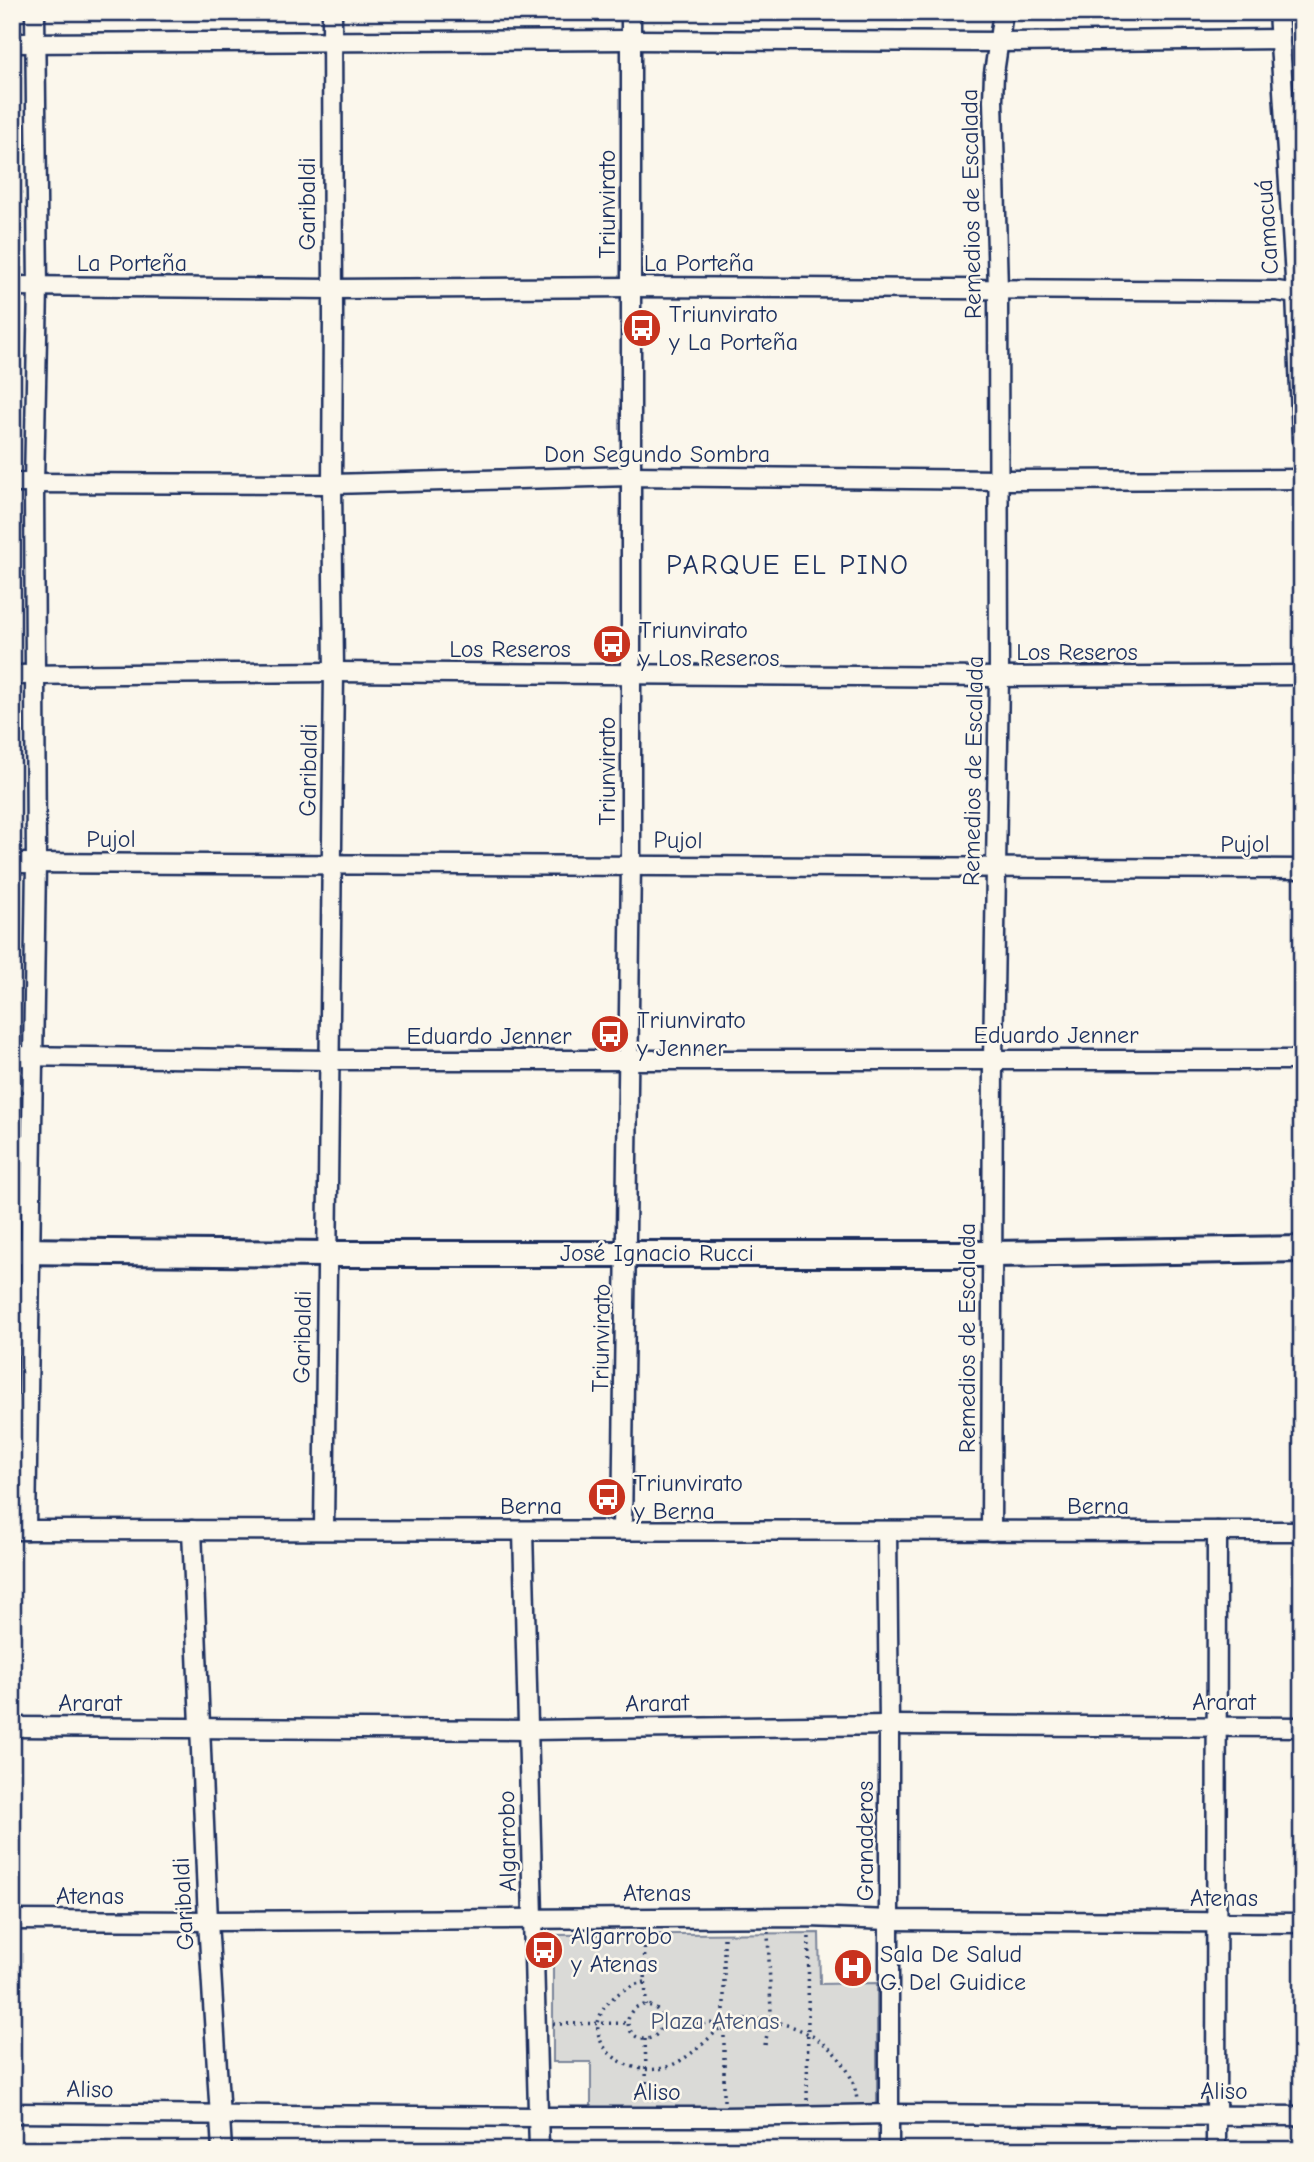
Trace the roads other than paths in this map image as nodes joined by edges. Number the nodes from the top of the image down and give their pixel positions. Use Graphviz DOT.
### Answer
graph roads {
  1 [pos="36,12"];
  2 [pos="332,12"];
  3 [pos="631,12"];
  4 [pos="1003,12"];
  5 [pos="1278,12"];
  6 [pos="1280,39"];
  7 [pos="631,40"];
  8 [pos="332,42"];
  9 [pos="998,42"];
  10 [pos="12,43"];
  11 [pos="34,43"];
  12 [pos="12,286"];
  13 [pos="38,287"];
  14 [pos="631,287"];
  15 [pos="332,289"];
  16 [pos="998,290"];
  17 [pos="1299,294"];
  18 [pos="1302,439"];
  19 [pos="631,477"];
  20 [pos="1302,479"];
  21 [pos="999,480"];
  22 [pos="12,484"];
  23 [pos="34,484"];
  24 [pos="332,484"];
  25 [pos="334,672"];
  26 [pos="632,674"];
  27 [pos="1302,675"];
  28 [pos="12,676"];
  29 [pos="35,676"];
  30 [pos="999,677"];
  31 [pos="12,863"];
  32 [pos="36,863"];
  33 [pos="631,864"];
  34 [pos="331,865"];
  35 [pos="997,869"];
  36 [pos="1302,869"];
  37 [pos="12,1056"];
  38 [pos="34,1056"];
  39 [pos="328,1060"];
  40 [pos="993,1060"];
  41 [pos="1302,1060"];
  42 [pos="629,1061"];
  43 [pos="1302,1249"];
  44 [pos="21,1251"];
  45 [pos="626,1253"];
  46 [pos="328,1254"];
  47 [pos="991,1254"];
  48 [pos="324,1529"];
  49 [pos="19,1530"];
  50 [pos="192,1530"];
  51 [pos="622,1530"];
  52 [pos="523,1531"];
  53 [pos="887,1531"];
  54 [pos="991,1531"];
  55 [pos="1217,1531"];
  56 [pos="1302,1531"];
  57 [pos="890,1725"];
  58 [pos="1217,1726"];
  59 [pos="12,1727"];
  60 [pos="200,1727"];
  61 [pos="1302,1727"];
  62 [pos="529,1730"];
  63 [pos="533,1919"];
  64 [pos="12,1920"];
  65 [pos="890,1920"];
  66 [pos="208,1921"];
  67 [pos="1217,1922"];
  68 [pos="1302,1923"];
  69 [pos="12,2113"];
  70 [pos="889,2114"];
  71 [pos="220,2115"];
  72 [pos="1216,2116"];
  73 [pos="1302,2116"];
  74 [pos="538,2117"];
  75 [pos="222,2150"];
  76 [pos="539,2150"];
  77 [pos="889,2150"];
  78 [pos="1216,2150"];
  1 -- 11 [label="street"];
  2 -- 8 [label="street, Garibaldi"];
  3 -- 7 [label="street, Triunvirato"];
  4 -- 9 [label="street, Remedios de Escalada"];
  5 -- 6 [label="street, Camacuá"];
  6 -- 9 [label="street"];
  6 -- 17 [label="street, Camacuá"];
  7 -- 8 [label="street"];
  7 -- 9 [label="street"];
  7 -- 14 [label="street, Triunvirato"];
  8 -- 11 [label="street"];
  8 -- 15 [label="street, Garibaldi"];
  9 -- 16 [label="street, Remedios de Escalada"];
  10 -- 11 [label="street"];
  11 -- 13 [label="street"];
  12 -- 13 [label="street, La Porteña"];
  13 -- 15 [label="street, La Porteña"];
  13 -- 23 [label="street"];
  14 -- 15 [label="street, La Porteña"];
  14 -- 16 [label="street, La Porteña"];
  14 -- 19 [label="street, Triunvirato"];
  15 -- 24 [label="street, Garibaldi"];
  16 -- 17 [label="street, La Porteña"];
  16 -- 21 [label="street, Remedios de Escalada"];
  17 -- 18 [label="street, Camacuá"];
  19 -- 21 [label="street, Don Segundo Sombra"];
  19 -- 24 [label="street, Don Segundo Sombra"];
  19 -- 26 [label="street, Triunvirato"];
  20 -- 21 [label="street, Don Segundo Sombra"];
  21 -- 30 [label="street, Remedios de Escalada"];
  22 -- 23 [label="street, Don Segundo Sombra"];
  23 -- 24 [label="street, Don Segundo Sombra"];
  23 -- 29 [label="street"];
  24 -- 25 [label="street, Garibaldi"];
  25 -- 26 [label="street, Los Reseros"];
  25 -- 29 [label="street, Los Reseros"];
  25 -- 34 [label="street, Garibaldi"];
  26 -- 30 [label="street, Los Reseros"];
  26 -- 33 [label="street, Triunvirato"];
  27 -- 30 [label="street, Los Reseros"];
  28 -- 29 [label="street, Los Reseros"];
  29 -- 32 [label="street"];
  30 -- 35 [label="street, Remedios de Escalada"];
  31 -- 32 [label="street, Pujol"];
  32 -- 34 [label="street, Pujol"];
  32 -- 38 [label="street"];
  33 -- 34 [label="street, Pujol"];
  33 -- 35 [label="street, Pujol"];
  33 -- 42 [label="street, Triunvirato"];
  34 -- 39 [label="street, Garibaldi"];
  35 -- 36 [label="street, Pujol"];
  35 -- 40 [label="street, Remedios de Escalada"];
  37 -- 38 [label="street, Eduardo Jenner"];
  38 -- 39 [label="street, Eduardo Jenner"];
  38 -- 44 [label="street"];
  39 -- 42 [label="street, Eduardo Jenner"];
  39 -- 46 [label="street, Garibaldi"];
  40 -- 41 [label="street, Eduardo Jenner"];
  40 -- 42 [label="street, Eduardo Jenner"];
  40 -- 47 [label="street, Remedios de Escalada"];
  42 -- 45 [label="street, Triunvirato"];
  43 -- 47 [label="street, José Ignacio Rucci"];
  44 -- 46 [label="street, José Ignacio Rucci"];
  44 -- 49 [label="street"];
  45 -- 46 [label="street, José Ignacio Rucci"];
  45 -- 47 [label="street, José Ignacio Rucci"];
  45 -- 51 [label="street, Triunvirato"];
  46 -- 48 [label="street, Garibaldi"];
  47 -- 54 [label="street, Remedios de Escalada"];
  48 -- 50 [label="street, Berna"];
  48 -- 52 [label="street, Berna"];
  49 -- 50 [label="street, Berna"];
  50 -- 60 [label="street, Garibaldi"];
  51 -- 52 [label="street, Berna"];
  51 -- 53 [label="street, Berna"];
  52 -- 62 [label="street, Algarrobo"];
  53 -- 54 [label="street, Berna"];
  53 -- 57 [label="street, Granaderos"];
  54 -- 55 [label="street, Berna"];
  55 -- 56 [label="street, Berna"];
  55 -- 58 [label="street"];
  57 -- 58 [label="street, Ararat"];
  57 -- 62 [label="street, Ararat"];
  57 -- 65 [label="street, Granaderos"];
  58 -- 61 [label="street, Ararat"];
  58 -- 67 [label="street"];
  59 -- 60 [label="street, Ararat"];
  60 -- 62 [label="street, Ararat"];
  60 -- 66 [label="street, Garibaldi"];
  62 -- 63 [label="street, Algarrobo"];
  63 -- 65 [label="street, Atenas"];
  63 -- 66 [label="street, Atenas"];
  63 -- 74 [label="street, Algarrobo"];
  64 -- 66 [label="street, Atenas"];
  65 -- 67 [label="street, Atenas"];
  65 -- 70 [label="street, Granaderos"];
  66 -- 71 [label="street, Garibaldi"];
  67 -- 68 [label="street, Atenas"];
  67 -- 72 [label="street"];
  69 -- 71 [label="street, Aliso"];
  70 -- 72 [label="street, Aliso"];
  70 -- 74 [label="street, Aliso"];
  70 -- 77 [label="street, Granaderos"];
  71 -- 74 [label="street, Aliso"];
  71 -- 75 [label="street, Garibaldi"];
  72 -- 73 [label="street, Aliso"];
  72 -- 78 [label="street"];
  74 -- 76 [label="street, Algarrobo"];
}
